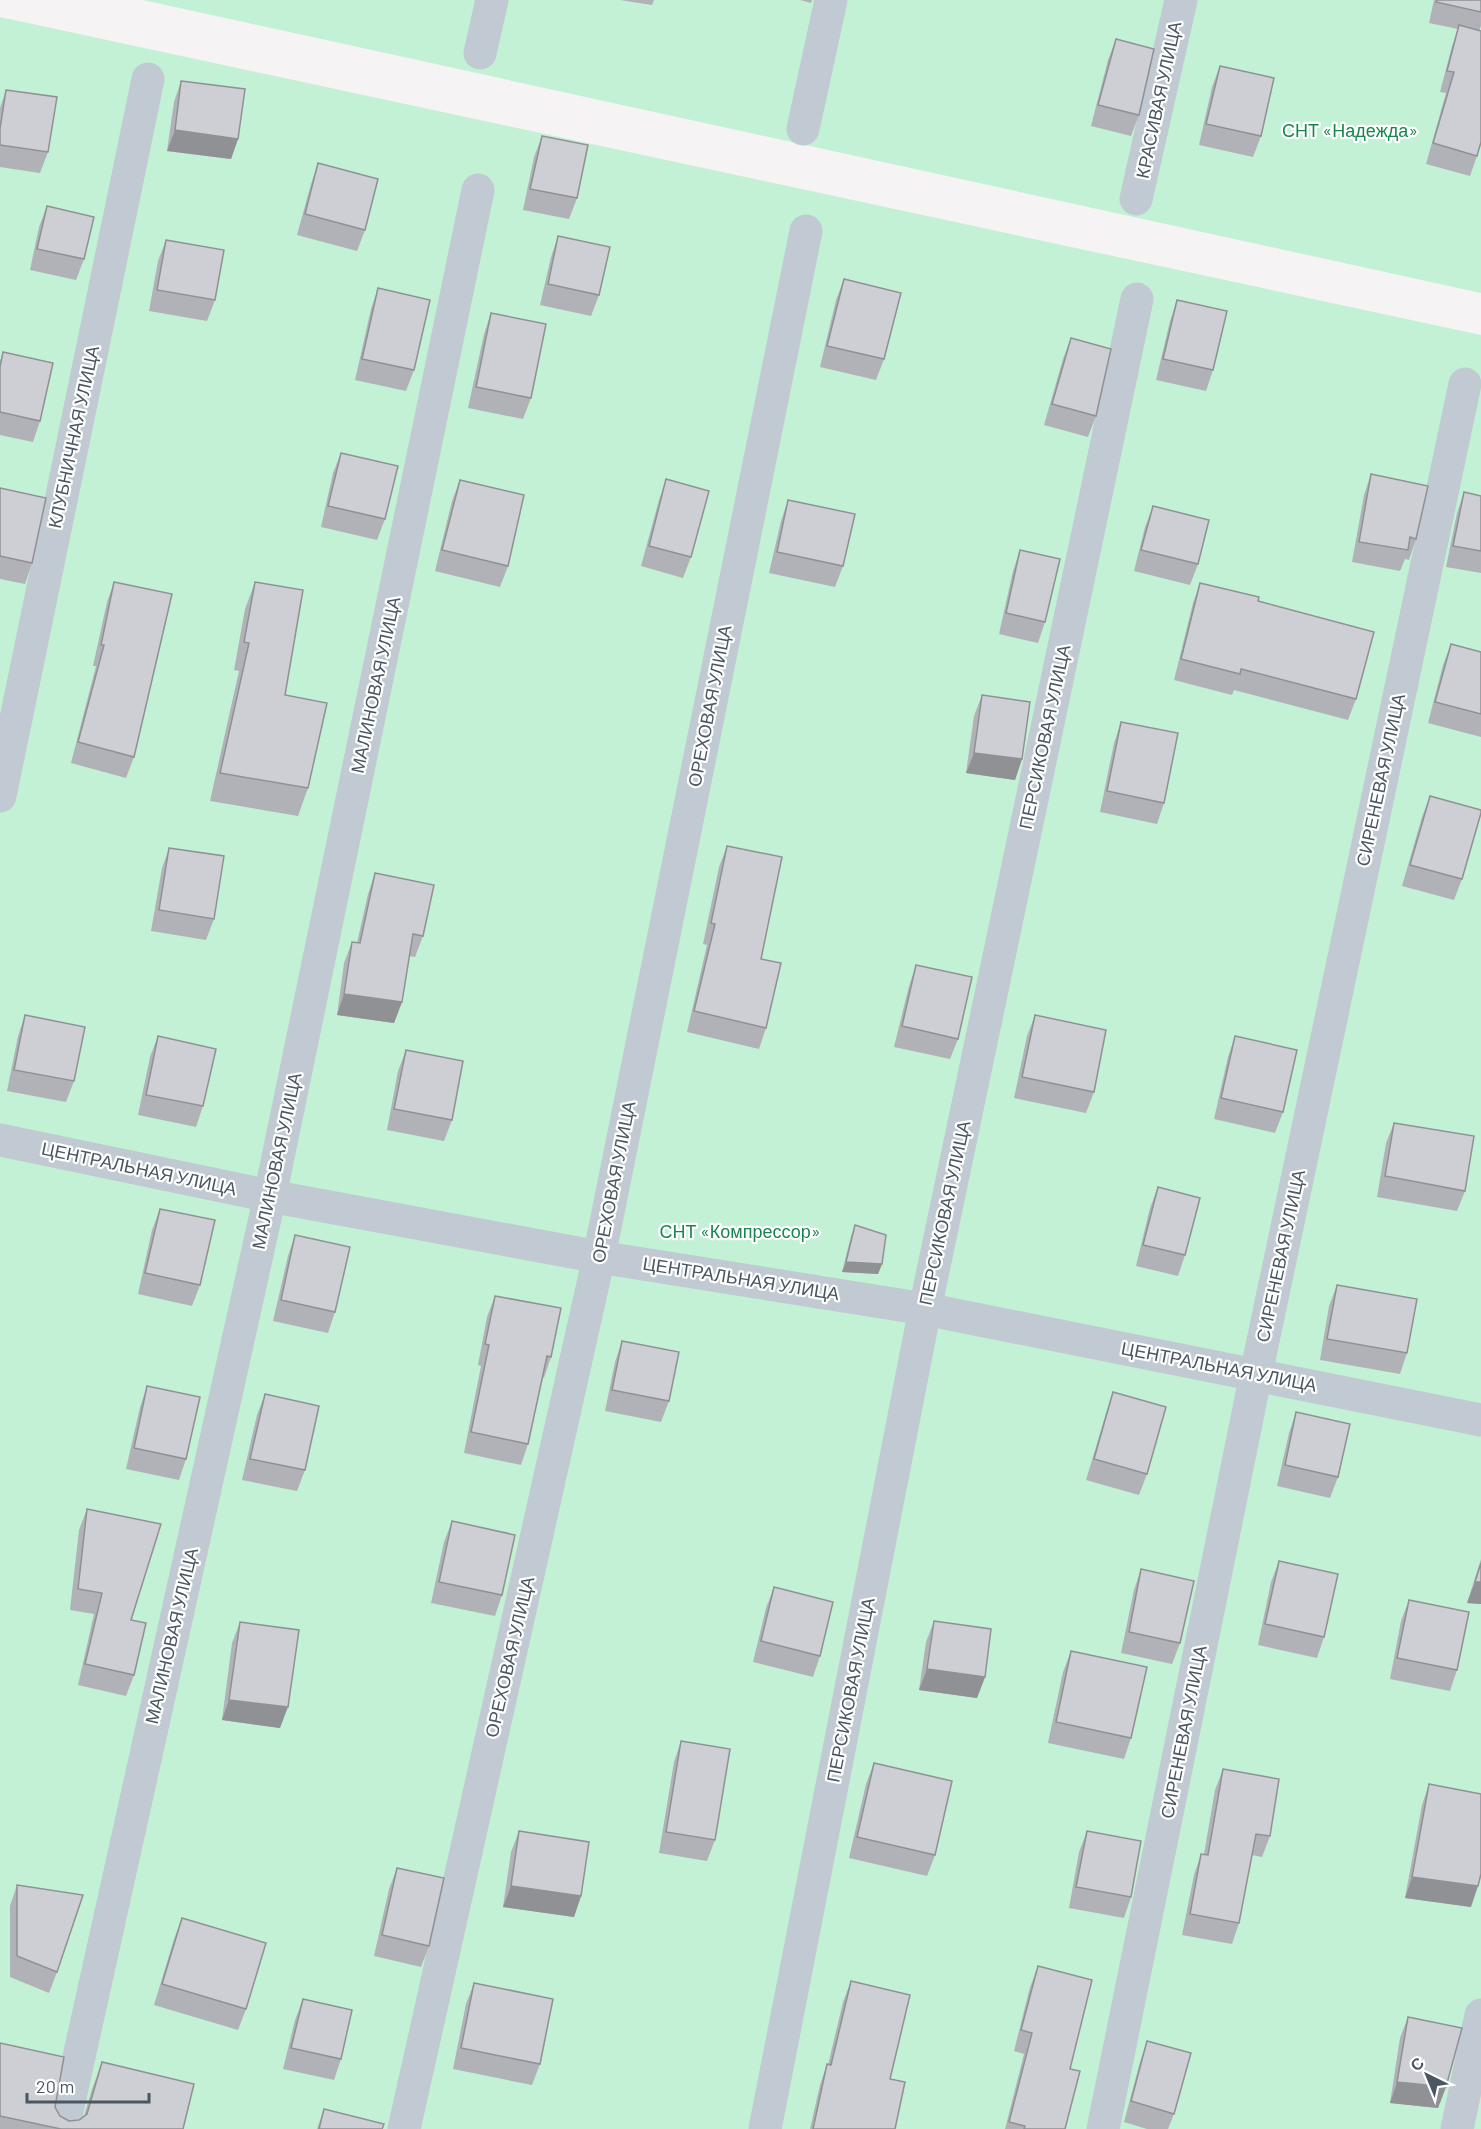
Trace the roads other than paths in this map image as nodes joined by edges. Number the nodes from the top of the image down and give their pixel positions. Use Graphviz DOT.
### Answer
graph roads {
  1 [pos="492,0"];
  2 [pos="831,0"];
  3 [pos="1180,0"];
  4 [pos="480,53"];
  5 [pos="148,79"];
  6 [pos="802,129"];
  7 [pos="478,190"];
  8 [pos="1137,199"];
  9 [pos="806,231"];
  10 [pos="1137,299"];
  11 [pos="1465,384"];
  12 [pos="0,796"];
  13 [pos="0,1140"];
  14 [pos="270,1196"];
  15 [pos="599,1257"];
  16 [pos="925,1309"];
  17 [pos="1256,1374"];
  18 [pos="1481,1420"];
  19 [pos="1481,2015"];
  20 [pos="63,2129"];
  21 [pos="404,2129"];
  22 [pos="765,2129"];
  23 [pos="1103,2129"];
  24 [pos="1457,2129"];
  1 -- 4 [label="street"];
  2 -- 6 [label="street"];
  3 -- 8 [label="street, КРАСИВАЯ УЛИЦА"];
  5 -- 12 [label="street, КЛУБНИЧНАЯ УЛИЦА"];
  7 -- 14 [label="street, МАЛИНОВАЯ УЛИЦА"];
  9 -- 15 [label="street, ОРЕХОВАЯ УЛИЦА"];
  10 -- 16 [label="street, ПЕРСИКОВАЯ УЛИЦА"];
  11 -- 17 [label="street, СИРЕНЕВАЯ УЛИЦА"];
  13 -- 14 [label="street, ЦЕНТРАЛЬНАЯ УЛИЦА"];
  14 -- 15 [label="street, ЦЕНТРАЛЬНАЯ УЛИЦА"];
  14 -- 20 [label="street, МАЛИНОВАЯ УЛИЦА"];
  15 -- 16 [label="street, ЦЕНТРАЛЬНАЯ УЛИЦА"];
  15 -- 21 [label="street, ОРЕХОВАЯ УЛИЦА"];
  16 -- 17 [label="street, ЦЕНТРАЛЬНАЯ УЛИЦА"];
  16 -- 22 [label="street, ПЕРСИКОВАЯ УЛИЦА"];
  17 -- 18 [label="street, ЦЕНТРАЛЬНАЯ УЛИЦА"];
  17 -- 23 [label="street, СИРЕНЕВАЯ УЛИЦА"];
  19 -- 24 [label="street"];
}
